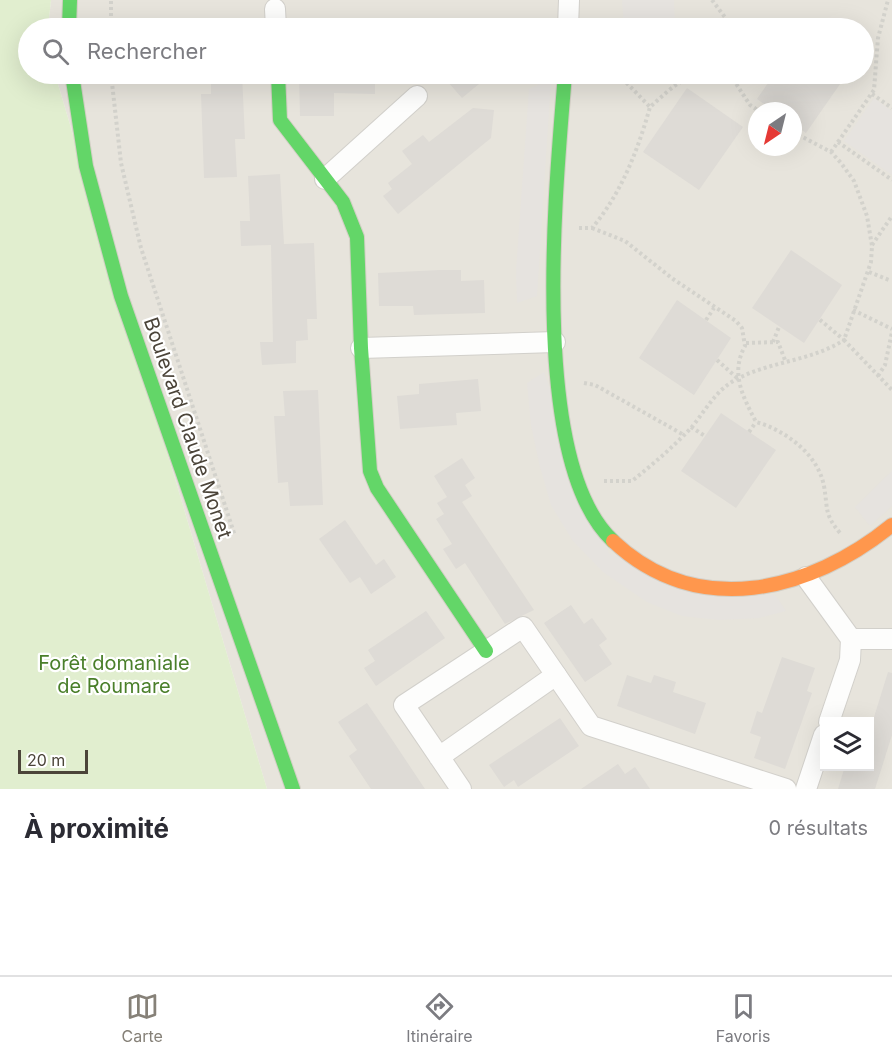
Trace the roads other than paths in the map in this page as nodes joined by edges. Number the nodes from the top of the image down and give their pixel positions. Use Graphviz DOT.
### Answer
graph roads {
  1 [pos="70,0"];
  2 [pos="568,0"];
  3 [pos="69,18"];
  4 [pos="568,18"];
  5 [pos="74,84"];
  6 [pos="278,84"];
  7 [pos="564,84"];
  8 [pos="417,96"];
  9 [pos="325,179"];
  10 [pos="555,342"];
  11 [pos="361,348"];
  12 [pos="892,525"];
  13 [pos="806,577"];
  14 [pos="851,639"];
  15 [pos="892,639"];
  16 [pos="486,651"];
  17 [pos="556,675"];
  18 [pos="831,717"];
  19 [pos="820,749"];
  20 [pos="439,757"];
  21 [pos="293,789"];
  22 [pos="461,789"];
  23 [pos="786,789"];
  24 [pos="806,789"];
  1 -- 3 [label="street"];
  2 -- 4 [label="street"];
  5 -- 21 [label="street, Boulevard Claude Monet"];
  6 -- 9 [label="street"];
  7 -- 10 [label="street"];
  8 -- 9 [label="street"];
  9 -- 11 [label="street"];
  10 -- 11 [label="street"];
  10 -- 13 [label="street"];
  11 -- 16 [label="street"];
  12 -- 13 [label="street"];
  13 -- 14 [label="street"];
  14 -- 15 [label="street"];
  14 -- 18 [label="street"];
  16 -- 17 [label="street"];
  16 -- 20 [label="street"];
  17 -- 20 [label="street"];
  17 -- 23 [label="street"];
  19 -- 24 [label="street"];
  20 -- 22 [label="street"];
}
